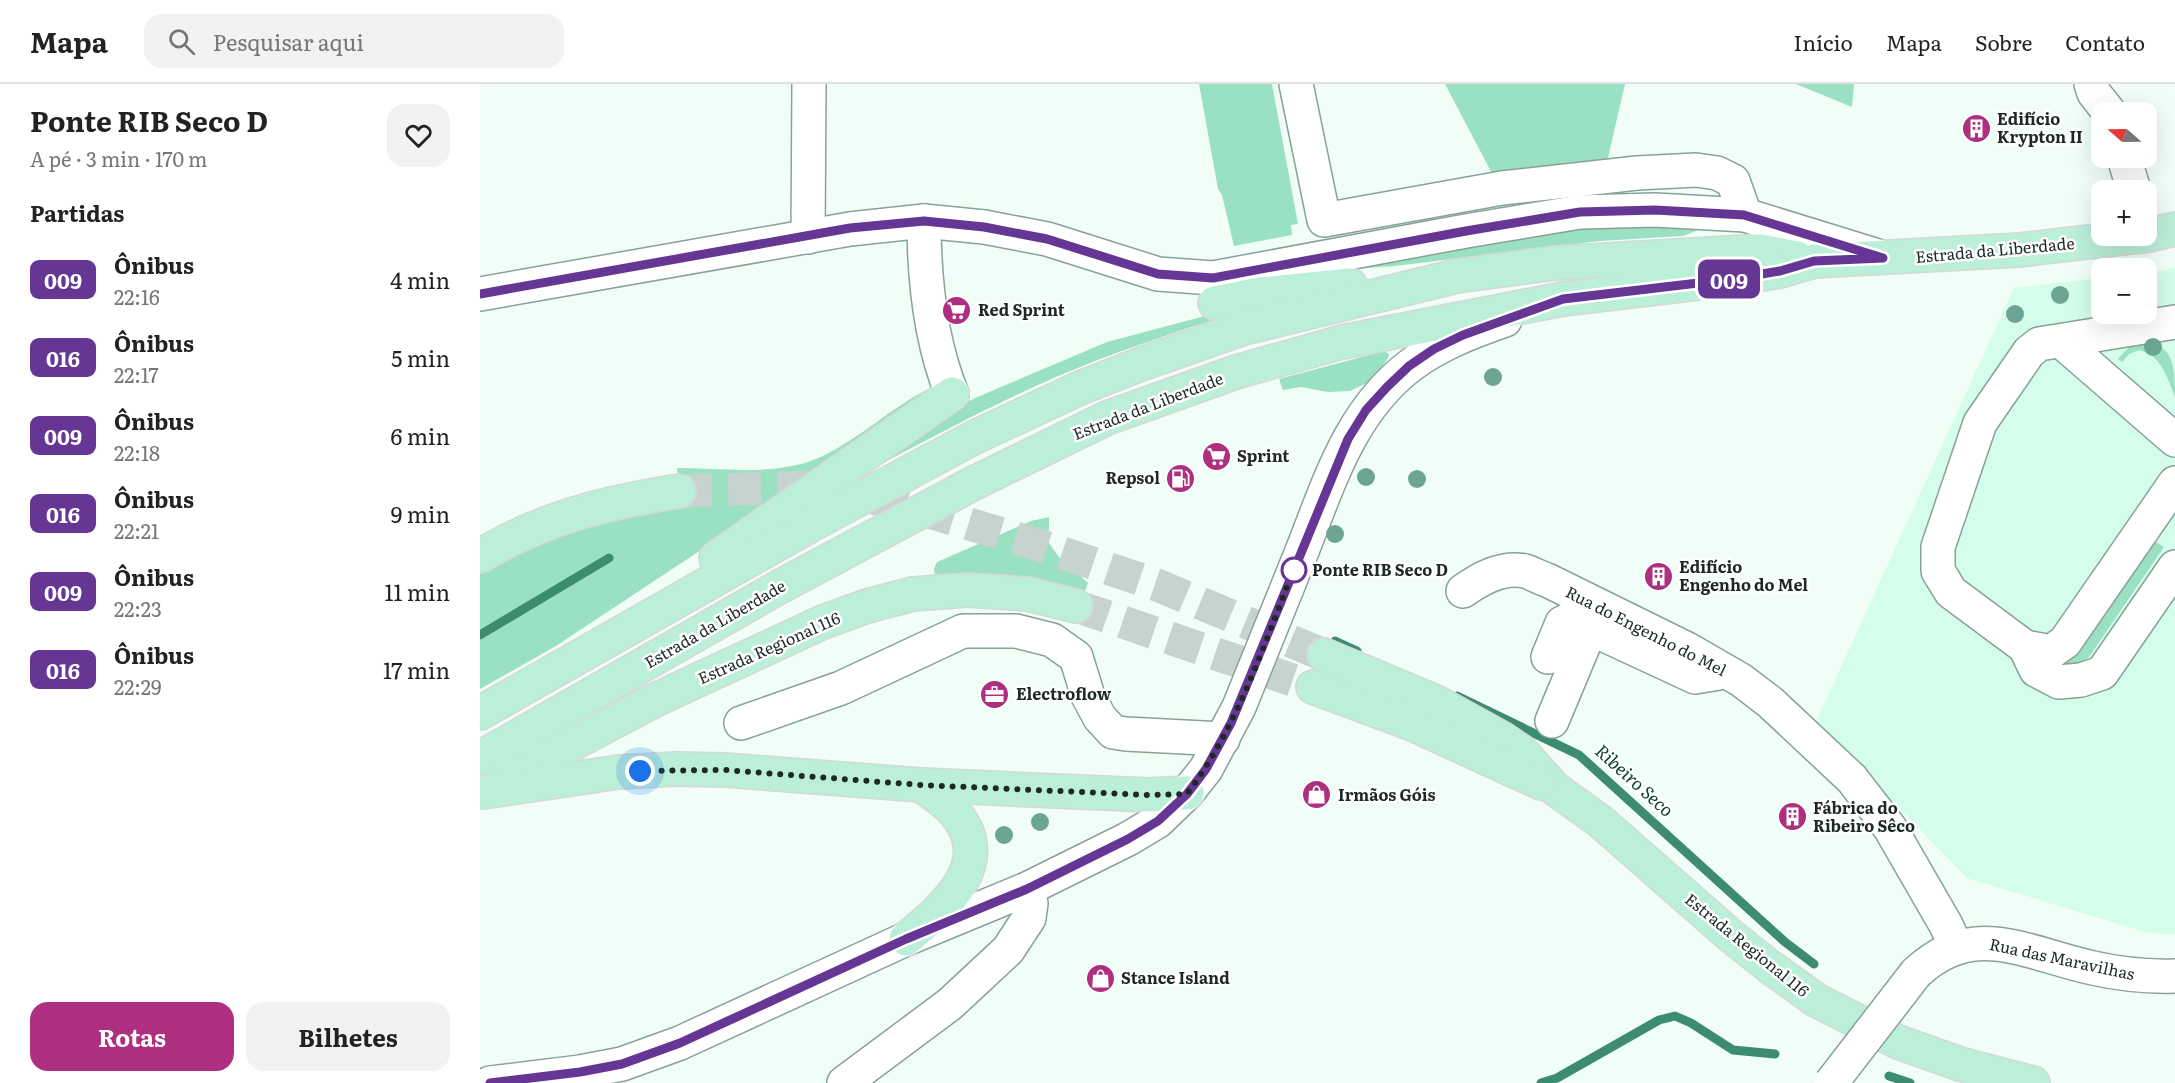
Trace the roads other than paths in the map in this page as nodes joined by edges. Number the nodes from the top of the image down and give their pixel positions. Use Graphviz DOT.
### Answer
graph roads {
  1 [pos="809,84"];
  2 [pos="1296,84"];
  3 [pos="2091,84"];
  4 [pos="2101,102"];
  5 [pos="1744,215"];
  6 [pos="924,221"];
  7 [pos="808,237"];
  8 [pos="2091,240"];
  9 [pos="1883,258"];
  10 [pos="1814,261"];
  11 [pos="1457,276"];
  12 [pos="480,294"];
  13 [pos="1563,299"];
  14 [pos="1215,303"];
  15 [pos="2175,322"];
  16 [pos="2062,342"];
  17 [pos="952,394"];
  18 [pos="2175,440"];
  19 [pos="2175,483"];
  20 [pos="679,491"];
  21 [pos="480,556"];
  22 [pos="2175,567"];
  23 [pos="1463,591"];
  24 [pos="1076,606"];
  25 [pos="663,609"];
  26 [pos="1590,630"];
  27 [pos="2025,646"];
  28 [pos="1324,655"];
  29 [pos="1548,657"];
  30 [pos="1727,671"];
  31 [pos="1313,687"];
  32 [pos="480,713"];
  33 [pos="1552,721"];
  34 [pos="741,723"];
  35 [pos="1223,739"];
  36 [pos="480,758"];
  37 [pos="921,785"];
  38 [pos="1554,788"];
  39 [pos="481,792"];
  40 [pos="1187,794"];
  41 [pos="1027,889"];
  42 [pos="906,939"];
  43 [pos="1956,947"];
  44 [pos="2175,976"];
  45 [pos="490,1083"];
  46 [pos="844,1083"];
  47 [pos="1831,1083"];
  48 [pos="2033,1083"];
  1 -- 7 [label="street"];
  2 -- 5 [label="street"];
  3 -- 4 [label="street"];
  5 -- 6 [label="street"];
  5 -- 9 [label="street"];
  6 -- 7 [label="street"];
  6 -- 17 [label="street"];
  7 -- 12 [label="street"];
  8 -- 9 [label="main road, Estrada da Liberdade"];
  9 -- 10 [label="main road, Estrada da Liberdade"];
  10 -- 11 [label="main road, Estrada da Liberdade"];
  10 -- 13 [label="main road, Estrada da Liberdade"];
  11 -- 14 [label="main road"];
  11 -- 25 [label="main road, Estrada da Liberdade"];
  13 -- 35 [label="street"];
  13 -- 36 [label="main road, Estrada da Liberdade"];
  15 -- 16 [label="street"];
  16 -- 18 [label="street"];
  16 -- 27 [label="street"];
  17 -- 25 [label="main road"];
  19 -- 27 [label="street"];
  20 -- 21 [label="main road"];
  22 -- 27 [label="street"];
  23 -- 30 [label="street, Rua do Engenho do Mel"];
  24 -- 39 [label="main road, Estrada Regional 116"];
  25 -- 32 [label="main road, Estrada da Liberdade"];
  26 -- 29 [label="street"];
  26 -- 30 [label="street"];
  26 -- 33 [label="street"];
  28 -- 38 [label="main road, Estrada Regional 116"];
  30 -- 43 [label="street, Rua do Engenho do Mel"];
  31 -- 38 [label="main road, Estrada Regional 116"];
  34 -- 35 [label="street"];
  35 -- 40 [label="street"];
  37 -- 39 [label="main road"];
  37 -- 40 [label="main road"];
  37 -- 42 [label="main road"];
  38 -- 48 [label="main road, Estrada Regional 116"];
  40 -- 41 [label="street"];
  41 -- 42 [label="street"];
  41 -- 46 [label="street"];
  42 -- 45 [label="street"];
  43 -- 44 [label="street, Rua das Maravilhas"];
  43 -- 47 [label="street, Rua das Maravilhas, bridge"];
}
